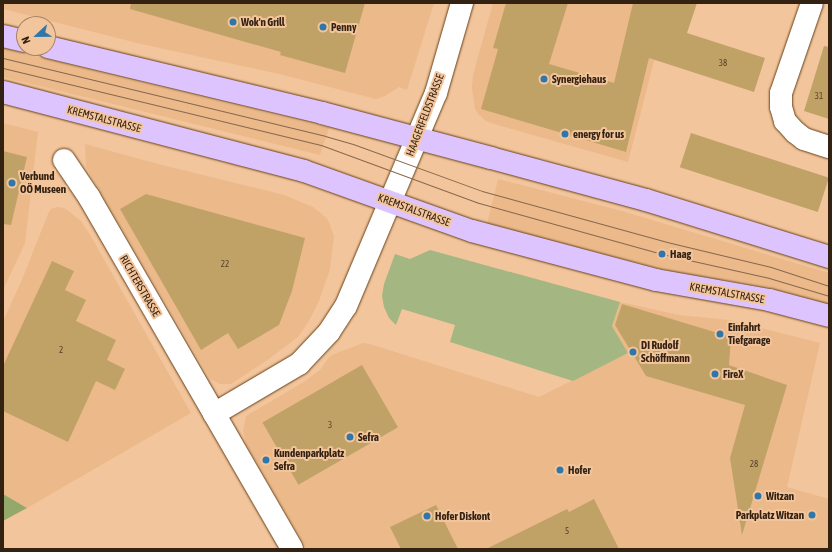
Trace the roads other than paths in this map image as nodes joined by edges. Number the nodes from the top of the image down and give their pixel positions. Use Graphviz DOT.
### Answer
graph roads {
  1 [pos="462,3"];
  2 [pos="812,3"];
  3 [pos="3,36"];
  4 [pos="16,39"];
  5 [pos="56,49"];
  6 [pos="3,92"];
  7 [pos="417,139"];
  8 [pos="829,147"];
  9 [pos="64,160"];
  10 [pos="390,202"];
  11 [pos="829,257"];
  12 [pos="829,316"];
  13 [pos="214,414"];
  14 [pos="292,549"];
  1 -- 7 [label="street, HAAGERFELDSTRASSE"];
  2 -- 8 [label="street"];
  3 -- 4 [label="main road"];
  5 -- 7 [label="main road"];
  6 -- 10 [label="main road, KREMSTALSTRASSE"];
  7 -- 10 [label="street, HAAGERFELDSTRASSE"];
  7 -- 11 [label="main road"];
  9 -- 13 [label="street, RICHTERSTRASSE"];
  10 -- 12 [label="main road, KREMSTALSTRASSE"];
  10 -- 13 [label="street"];
  13 -- 14 [label="street, RICHTERSTRASSE"];
}
